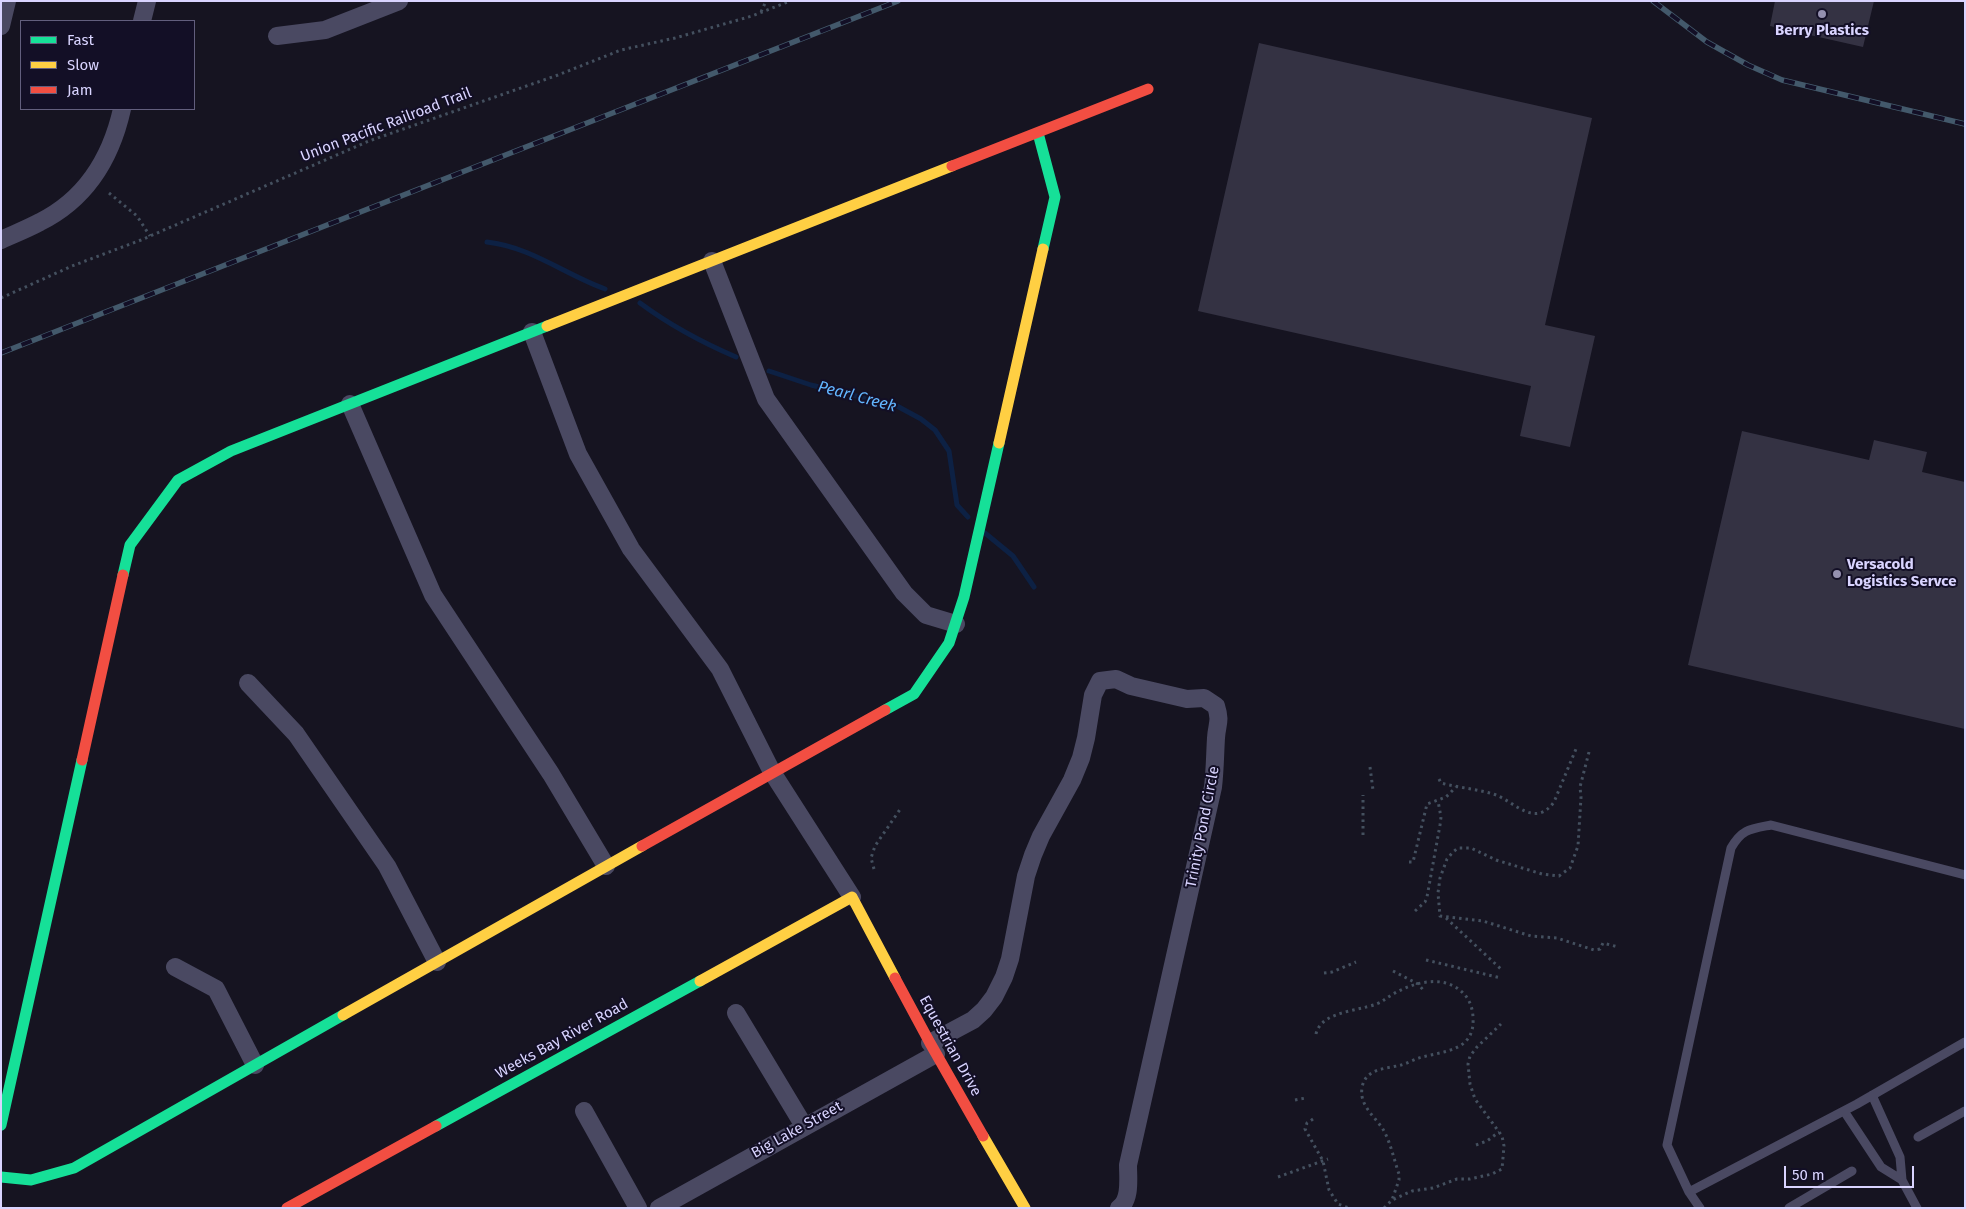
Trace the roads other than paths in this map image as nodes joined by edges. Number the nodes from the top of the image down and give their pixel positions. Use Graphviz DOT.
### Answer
graph roads {
  1 [pos="7,1"];
  2 [pos="147,1"];
  3 [pos="399,1"];
  4 [pos="142,20"];
  5 [pos="1,26"];
  6 [pos="277,36"];
  7 [pos="1148,89"];
  8 [pos="122,110"];
  9 [pos="1038,133"];
  10 [pos="1,240"];
  11 [pos="712,261"];
  12 [pos="532,332"];
  13 [pos="350,404"];
  14 [pos="956,624"];
  15 [pos="248,683"];
  16 [pos="772,772"];
  17 [pos="606,866"];
  18 [pos="1965,874"];
  19 [pos="852,897"];
  20 [pos="438,962"];
  21 [pos="175,967"];
  22 [pos="736,1013"];
  23 [pos="1965,1042"];
  24 [pos="933,1049"];
  25 [pos="255,1065"];
  26 [pos="1872,1095"];
  27 [pos="584,1111"];
  28 [pos="1844,1111"];
  29 [pos="1965,1111"];
  30 [pos="1,1125"];
  31 [pos="804,1126"];
  32 [pos="1918,1137"];
  33 [pos="1852,1170"];
  34 [pos="1,1177"];
  35 [pos="1902,1180"];
  36 [pos="1689,1192"];
  37 [pos="287,1208"];
  38 [pos="638,1208"];
  39 [pos="659,1208"];
  40 [pos="1025,1208"];
  41 [pos="1119,1208"];
  42 [pos="1700,1208"];
  43 [pos="1789,1208"];
  44 [pos="1917,1208"];
  1 -- 5 [label="street"];
  2 -- 4 [label="street"];
  3 -- 6 [label="street"];
  7 -- 9 [label="street"];
  8 -- 10 [label="street"];
  9 -- 11 [label="street"];
  9 -- 14 [label="street"];
  11 -- 12 [label="street"];
  11 -- 14 [label="street"];
  12 -- 13 [label="street"];
  12 -- 16 [label="street"];
  13 -- 17 [label="street"];
  13 -- 30 [label="street"];
  14 -- 16 [label="street"];
  15 -- 20 [label="street"];
  16 -- 17 [label="street"];
  16 -- 19 [label="street"];
  17 -- 20 [label="street"];
  18 -- 36 [label="lane"];
  19 -- 24 [label="street, Equestrian Drive"];
  19 -- 37 [label="street, Weeks Bay River Road"];
  20 -- 25 [label="street"];
  21 -- 25 [label="street"];
  22 -- 31 [label="street"];
  23 -- 26 [label="lane"];
  24 -- 31 [label="street, Big Lake Street"];
  24 -- 40 [label="street, Equestrian Drive"];
  24 -- 41 [label="street, Trinity Pond Circle"];
  25 -- 34 [label="street"];
  26 -- 28 [label="lane"];
  26 -- 35 [label="lane"];
  27 -- 38 [label="street"];
  28 -- 35 [label="lane"];
  28 -- 36 [label="lane"];
  29 -- 32 [label="lane"];
  31 -- 39 [label="street, Big Lake Street"];
  33 -- 43 [label="lane"];
  35 -- 44 [label="lane"];
  36 -- 42 [label="lane"];
}
